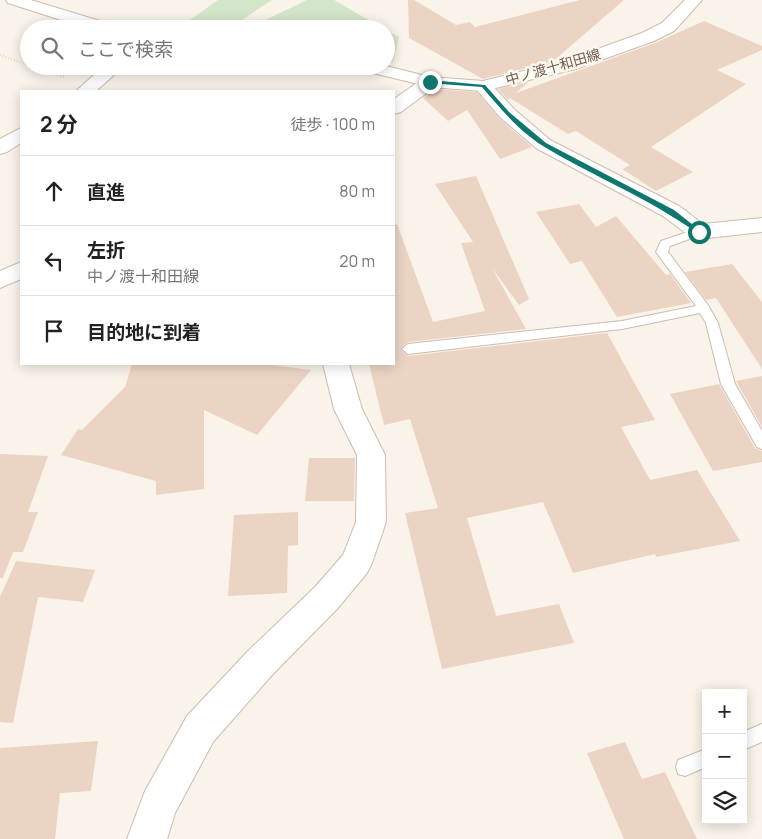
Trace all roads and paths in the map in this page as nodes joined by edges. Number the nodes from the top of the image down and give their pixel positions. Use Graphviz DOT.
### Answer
graph roads {
  1 [pos="14,0"];
  2 [pos="694,0"];
  3 [pos="78,20"];
  4 [pos="0,55"];
  5 [pos="20,62"];
  6 [pos="395,73"];
  7 [pos="104,75"];
  8 [pos="430,82"];
  9 [pos="484,86"];
  10 [pos="86,90"];
  11 [pos="395,107"];
  12 [pos="20,135"];
  13 [pos="0,148"];
  14 [pos="762,225"];
  15 [pos="699,232"];
  16 [pos="20,270"];
  17 [pos="0,280"];
  18 [pos="704,308"];
  19 [pos="408,349"];
  20 [pos="336,365"];
  21 [pos="762,443"];
  22 [pos="762,733"];
  23 [pos="747,739"];
  24 [pos="702,760"];
  25 [pos="685,767"];
  26 [pos="147,839"];
  1 -- 3 [label="street"];
  2 -- 9 [label="street, 中ノ渡十和田線"];
  4 -- 5 [label="path"];
  6 -- 8 [label="street, 中ノ渡十和田線"];
  7 -- 10 [label="street"];
  8 -- 9 [label="street, 中ノ渡十和田線"];
  8 -- 11 [label="street"];
  9 -- 15 [label="street"];
  12 -- 13 [label="street"];
  14 -- 15 [label="street"];
  15 -- 18 [label="lane"];
  16 -- 17 [label="street"];
  18 -- 19 [label="lane"];
  18 -- 21 [label="lane"];
  20 -- 26 [label="street"];
  22 -- 23 [label="lane"];
  24 -- 25 [label="lane"];
}
